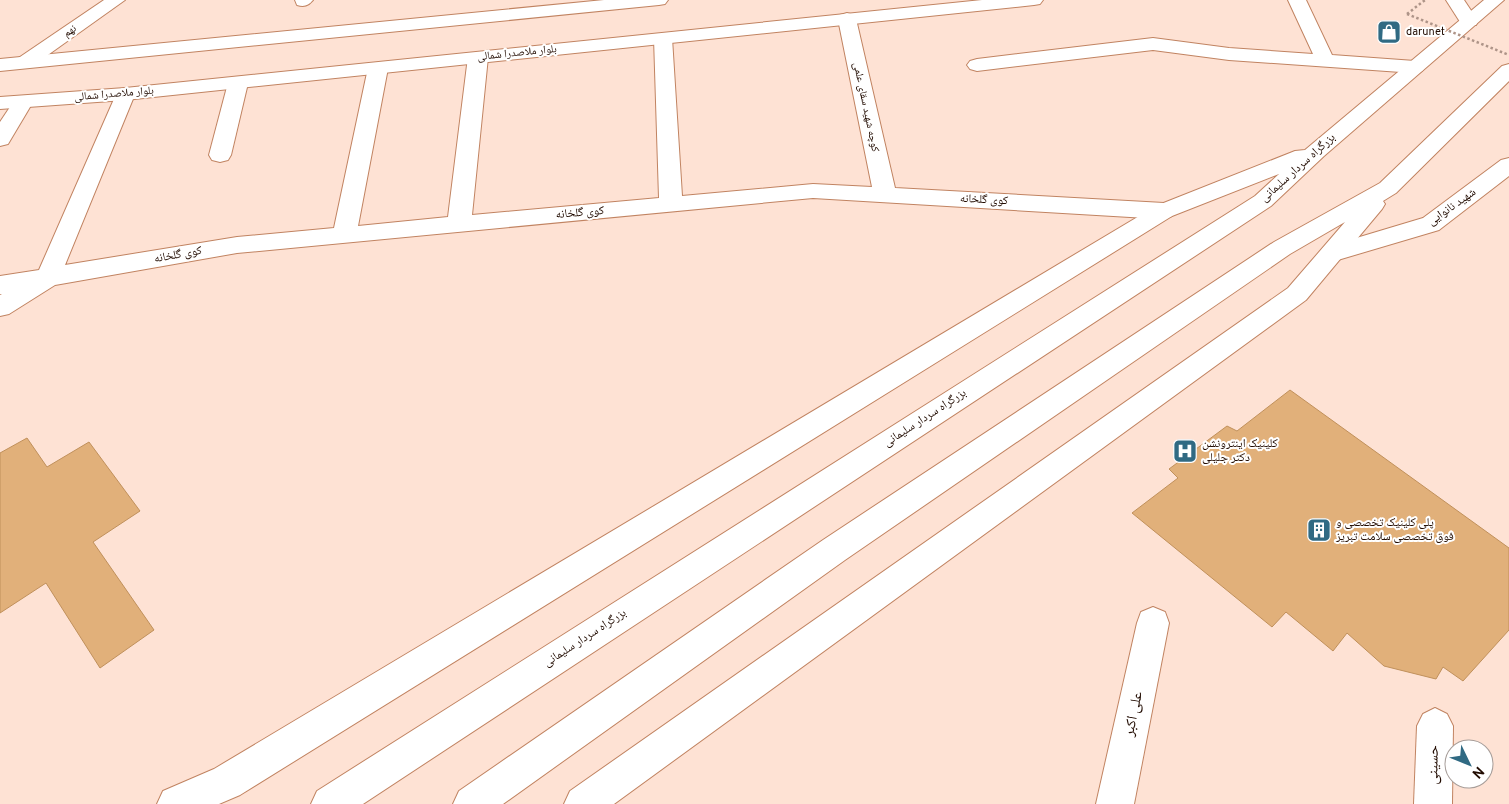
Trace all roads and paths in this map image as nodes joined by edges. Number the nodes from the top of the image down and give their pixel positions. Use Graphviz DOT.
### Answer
graph roads {
  1 [pos="116,0"];
  2 [pos="659,0"];
  3 [pos="1034,0"];
  4 [pos="1296,0"];
  5 [pos="1425,0"];
  6 [pos="1455,0"];
  7 [pos="1495,0"];
  8 [pos="847,19"];
  9 [pos="1469,21"];
  10 [pos="663,38"];
  11 [pos="1509,55"];
  12 [pos="478,58"];
  13 [pos="1325,60"];
  14 [pos="24,63"];
  15 [pos="0,65"];
  16 [pos="977,65"];
  17 [pos="1415,67"];
  18 [pos="378,68"];
  19 [pos="1509,70"];
  20 [pos="238,83"];
  21 [pos="125,94"];
  22 [pos="23,102"];
  23 [pos="0,103"];
  24 [pos="0,139"];
  25 [pos="1316,151"];
  26 [pos="220,155"];
  27 [pos="1509,166"];
  28 [pos="1388,188"];
  29 [pos="885,194"];
  30 [pos="671,204"];
  31 [pos="1164,211"];
  32 [pos="459,224"];
  33 [pos="344,235"];
  34 [pos="1331,254"];
  35 [pos="48,277"];
  36 [pos="0,285"];
  37 [pos="0,307"];
  38 [pos="1153,623"];
  39 [pos="1435,726"];
  40 [pos="223,793"];
  41 [pos="176,804"];
  42 [pos="330,804"];
  43 [pos="472,804"];
  44 [pos="583,804"];
  45 [pos="1115,804"];
  46 [pos="1433,804"];
  1 -- 14 [label="main road, نهم"];
  2 -- 14 [label="main road"];
  3 -- 8 [label="main road, بلوار ملاصدرا شمالی"];
  4 -- 13 [label="main road"];
  5 -- 11 [label="path, bridge"];
  6 -- 9 [label="main road"];
  7 -- 9 [label="main road, بزرگراه سردار سلیمانی"];
  8 -- 10 [label="main road, بلوار ملاصدرا شمالی"];
  8 -- 29 [label="main road, کوچه شهید سقای علمی"];
  9 -- 17 [label="main road, بزرگراه سردار سلیمانی"];
  10 -- 12 [label="main road, بلوار ملاصدرا شمالی"];
  10 -- 30 [label="main road"];
  12 -- 18 [label="main road, بلوار ملاصدرا شمالی"];
  12 -- 32 [label="main road"];
  13 -- 16 [label="main road"];
  13 -- 17 [label="main road"];
  14 -- 15 [label="main road"];
  17 -- 25 [label="main road, بزرگراه سردار سلیمانی"];
  18 -- 20 [label="main road, بلوار ملاصدرا شمالی"];
  18 -- 33 [label="main road"];
  19 -- 28 [label="main road"];
  20 -- 21 [label="main road, بلوار ملاصدرا شمالی"];
  20 -- 26 [label="main road"];
  21 -- 22 [label="main road, بلوار ملاصدرا شمالی"];
  21 -- 35 [label="main road"];
  22 -- 23 [label="main road, بلوار ملاصدرا شمالی"];
  22 -- 24 [label="main road"];
  25 -- 31 [label="main road"];
  25 -- 42 [label="main road, بزرگراه سردار سلیمانی"];
  27 -- 34 [label="main road, شهید نانوایی"];
  28 -- 34 [label="main road"];
  28 -- 43 [label="main road"];
  29 -- 30 [label="main road, کوی گلخانه"];
  29 -- 31 [label="main road, کوی گلخانه"];
  30 -- 32 [label="main road, کوی گلخانه"];
  31 -- 40 [label="main road"];
  32 -- 33 [label="main road, کوی گلخانه"];
  33 -- 35 [label="main road, کوی گلخانه"];
  34 -- 44 [label="main road"];
  35 -- 36 [label="main road, کوی گلخانه"];
  35 -- 37 [label="main road"];
  38 -- 45 [label="main road, علی اکبر"];
  39 -- 46 [label="main road, حسینی"];
  40 -- 41 [label="main road"];
}
